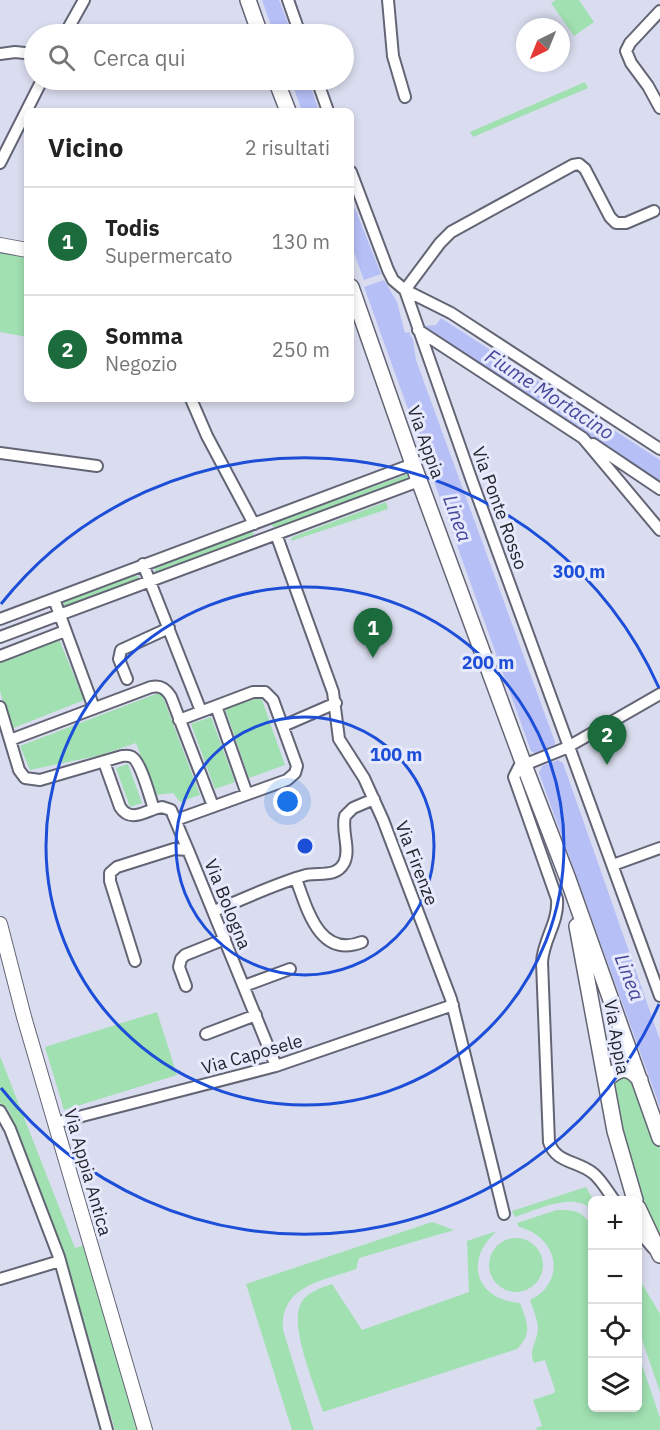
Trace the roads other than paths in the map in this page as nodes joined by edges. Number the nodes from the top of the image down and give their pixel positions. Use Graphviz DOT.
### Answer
graph roads {
  1 [pos="84,0"];
  2 [pos="248,0"];
  3 [pos="288,0"];
  4 [pos="388,0"];
  5 [pos="660,11"];
  6 [pos="71,24"];
  7 [pos="256,24"];
  8 [pos="296,24"];
  9 [pos="24,53"];
  10 [pos="0,54"];
  11 [pos="37,90"];
  12 [pos="280,90"];
  13 [pos="321,90"];
  14 [pos="405,97"];
  15 [pos="28,108"];
  16 [pos="287,108"];
  17 [pos="327,108"];
  18 [pos="660,108"];
  19 [pos="24,116"];
  20 [pos="0,163"];
  21 [pos="354,180"];
  22 [pos="654,211"];
  23 [pos="0,245"];
  24 [pos="24,249"];
  25 [pos="406,292"];
  26 [pos="356,315"];
  27 [pos="417,328"];
  28 [pos="193,402"];
  29 [pos="583,438"];
  30 [pos="660,449"];
  31 [pos="0,453"];
  32 [pos="413,464"];
  33 [pos="97,466"];
  34 [pos="419,481"];
  35 [pos="660,489"];
  36 [pos="257,523"];
  37 [pos="660,530"];
  38 [pos="271,536"];
  39 [pos="143,564"];
  40 [pos="150,581"];
  41 [pos="54,599"];
  42 [pos="60,615"];
  43 [pos="0,619"];
  44 [pos="169,628"];
  45 [pos="65,631"];
  46 [pos="0,637"];
  47 [pos="0,656"];
  48 [pos="127,679"];
  49 [pos="660,694"];
  50 [pos="336,704"];
  51 [pos="216,706"];
  52 [pos="0,707"];
  53 [pos="94,708"];
  54 [pos="201,711"];
  55 [pos="179,720"];
  56 [pos="282,726"];
  57 [pos="10,740"];
  58 [pos="568,747"];
  59 [pos="104,762"];
  60 [pos="526,764"];
  61 [pos="247,794"];
  62 [pos="374,799"];
  63 [pos="213,806"];
  64 [pos="154,809"];
  65 [pos="176,820"];
  66 [pos="660,848"];
  67 [pos="188,850"];
  68 [pos="613,865"];
  69 [pos="296,879"];
  70 [pos="568,879"];
  71 [pos="214,911"];
  72 [pos="0,924"];
  73 [pos="225,939"];
  74 [pos="362,942"];
  75 [pos="135,961"];
  76 [pos="290,969"];
  77 [pos="186,986"];
  78 [pos="244,986"];
  79 [pos="660,996"];
  80 [pos="453,1005"];
  81 [pos="256,1015"];
  82 [pos="206,1034"];
  83 [pos="276,1066"];
  84 [pos="606,1080"];
  85 [pos="640,1080"];
  86 [pos="0,1111"];
  87 [pos="55,1123"];
  88 [pos="660,1138"];
  89 [pos="611,1196"];
  90 [pos="633,1196"];
  91 [pos="504,1214"];
  92 [pos="642,1217"];
  93 [pos="642,1235"];
  94 [pos="660,1256"];
  95 [pos="60,1261"];
  96 [pos="0,1280"];
  97 [pos="107,1430"];
  98 [pos="145,1430"];
  1 -- 6 [label="street"];
  2 -- 7 [label="main road"];
  3 -- 8 [label="street"];
  4 -- 14 [label="street"];
  5 -- 18 [label="street"];
  9 -- 10 [label="street"];
  11 -- 15 [label="street"];
  12 -- 16 [label="main road"];
  13 -- 17 [label="street"];
  19 -- 20 [label="street"];
  21 -- 25 [label="street, Via Ponte Rosso"];
  22 -- 25 [label="street"];
  23 -- 24 [label="street"];
  25 -- 27 [label="street, Via Ponte Rosso"];
  25 -- 30 [label="street"];
  26 -- 32 [label="main road, Via Appia"];
  27 -- 29 [label="street"];
  27 -- 58 [label="street, Via Ponte Rosso"];
  28 -- 36 [label="street, Via Firenze"];
  29 -- 35 [label="street"];
  29 -- 37 [label="street"];
  31 -- 33 [label="street"];
  32 -- 34 [label="main road, Via Appia"];
  32 -- 36 [label="street"];
  34 -- 38 [label="street"];
  34 -- 60 [label="main road, Via Appia"];
  36 -- 38 [label="street, Via Firenze"];
  36 -- 39 [label="street"];
  38 -- 40 [label="street"];
  38 -- 50 [label="street, Via Firenze"];
  39 -- 40 [label="street"];
  39 -- 41 [label="street"];
  40 -- 42 [label="street"];
  40 -- 44 [label="street"];
  41 -- 42 [label="street"];
  41 -- 43 [label="street"];
  42 -- 45 [label="street"];
  42 -- 46 [label="street"];
  44 -- 48 [label="street"];
  44 -- 54 [label="street"];
  45 -- 47 [label="street"];
  45 -- 53 [label="street"];
  49 -- 58 [label="street"];
  50 -- 56 [label="street"];
  50 -- 62 [label="street, Via Firenze"];
  51 -- 54 [label="street"];
  51 -- 56 [label="street"];
  51 -- 61 [label="street"];
  52 -- 57 [label="street"];
  53 -- 55 [label="street"];
  53 -- 57 [label="street"];
  54 -- 55 [label="street"];
  55 -- 63 [label="street"];
  56 -- 61 [label="street"];
  57 -- 59 [label="street"];
  58 -- 60 [label="street"];
  58 -- 68 [label="street, Via Ponte Rosso"];
  59 -- 64 [label="street"];
  59 -- 64 [label="street"];
  60 -- 70 [label="main road, Via Appia"];
  60 -- 89 [label="street"];
  61 -- 63 [label="street"];
  62 -- 69 [label="street"];
  62 -- 80 [label="street, Via Firenze"];
  63 -- 65 [label="street"];
  64 -- 65 [label="street"];
  65 -- 67 [label="street"];
  66 -- 68 [label="street"];
  67 -- 71 [label="street, Via Bologna"];
  67 -- 75 [label="street, Via Bologna"];
  68 -- 79 [label="street, Via Ponte Rosso"];
  69 -- 71 [label="street"];
  69 -- 74 [label="street"];
  70 -- 84 [label="main road, Via Appia"];
  70 -- 85 [label="main road, Via Appia"];
  71 -- 73 [label="street, Via Bologna"];
  72 -- 87 [label="street, Via Appia Antica"];
  73 -- 77 [label="street"];
  73 -- 78 [label="street, Via Bologna"];
  76 -- 78 [label="street"];
  78 -- 81 [label="street, Via Bologna"];
  80 -- 83 [label="street, Via Caposele"];
  80 -- 91 [label="street, Via Firenze"];
  81 -- 82 [label="street"];
  81 -- 83 [label="street, Via Bologna"];
  83 -- 87 [label="street, Via Caposele"];
  84 -- 85 [label="main road"];
  84 -- 90 [label="main road, Via Appia"];
  85 -- 88 [label="main road, Via Appia"];
  86 -- 95 [label="street"];
  87 -- 98 [label="street, Via Appia Antica"];
  92 -- 94 [label="main road, Via Appia"];
  93 -- 94 [label="street"];
  95 -- 96 [label="street"];
  95 -- 97 [label="street"];
}
